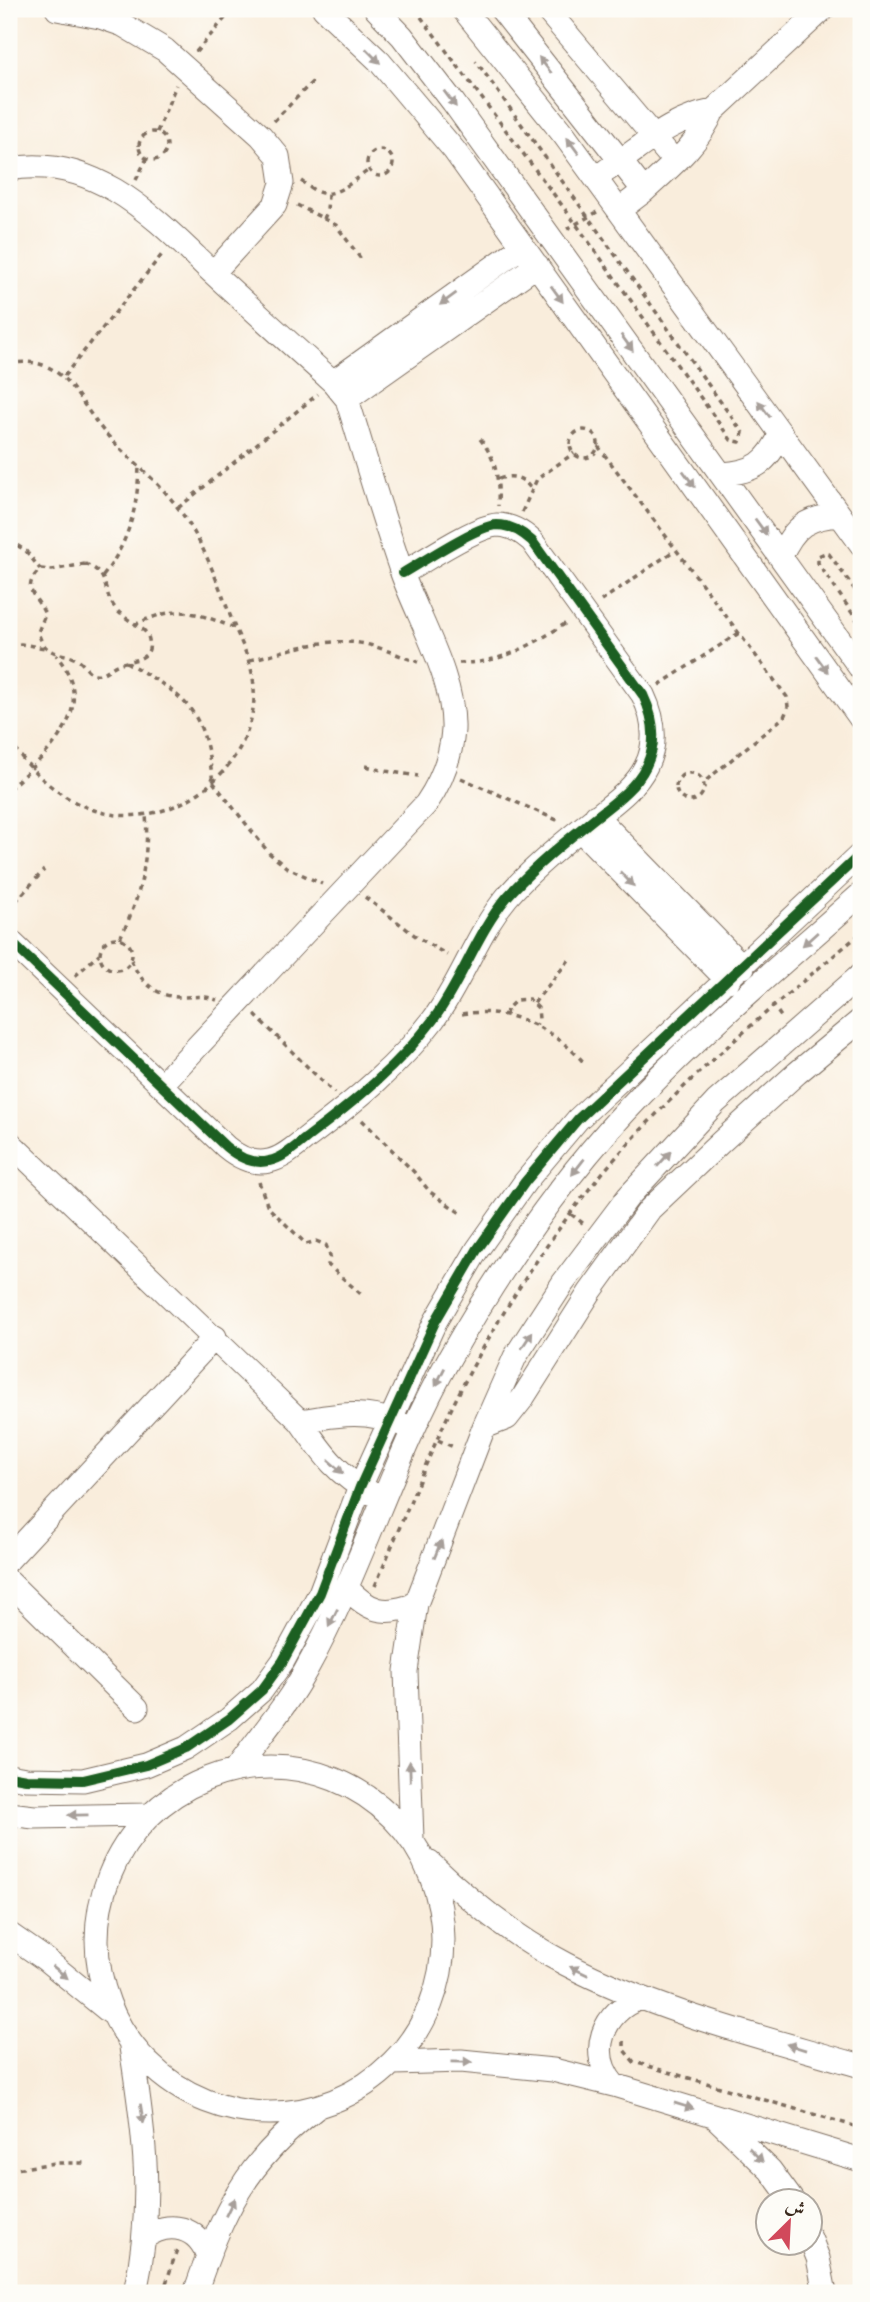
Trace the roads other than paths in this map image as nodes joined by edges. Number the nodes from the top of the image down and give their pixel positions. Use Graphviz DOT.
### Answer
graph roads {
  1 [pos="57,9"];
  2 [pos="324,9"];
  3 [pos="376,9"];
  4 [pos="501,9"];
  5 [pos="546,9"];
  6 [pos="823,9"];
  7 [pos="455,15"];
  8 [pos="713,111"];
  9 [pos="653,136"];
  10 [pos="621,162"];
  11 [pos="675,162"];
  12 [pos="9,169"];
  13 [pos="596,178"];
  14 [pos="644,191"];
  15 [pos="617,206"];
  16 [pos="523,246"];
  17 [pos="537,265"];
  18 [pos="213,273"];
  19 [pos="485,273"];
  20 [pos="498,292"];
  21 [pos="340,391"];
  22 [pos="781,433"];
  23 [pos="722,474"];
  24 [pos="840,515"];
  25 [pos="861,544"];
  26 [pos="781,556"];
  27 [pos="403,573"];
  28 [pos="861,669"];
  29 [pos="861,719"];
  30 [pos="588,823"];
  31 [pos="861,854"];
  32 [pos="861,894"];
  33 [pos="9,940"];
  34 [pos="736,974"];
  35 [pos="861,975"];
  36 [pos="861,1020"];
  37 [pos="161,1085"];
  38 [pos="9,1142"];
  39 [pos="215,1337"];
  40 [pos="390,1419"];
  41 [pos="300,1421"];
  42 [pos="484,1427"];
  43 [pos="414,1429"];
  44 [pos="360,1487"];
  45 [pos="384,1500"];
  46 [pos="9,1559"];
  47 [pos="9,1582"];
  48 [pos="346,1587"];
  49 [pos="416,1604"];
  50 [pos="136,1708"];
  51 [pos="237,1768"];
  52 [pos="9,1776"];
  53 [pos="9,1814"];
  54 [pos="146,1815"];
  55 [pos="412,1839"];
  56 [pos="430,1863"];
  57 [pos="9,1934"];
  58 [pos="641,1998"];
  59 [pos="110,2012"];
  60 [pos="131,2047"];
  61 [pos="394,2063"];
  62 [pos="861,2066"];
  63 [pos="614,2085"];
  64 [pos="315,2109"];
  65 [pos="714,2115"];
  66 [pos="861,2160"];
  67 [pos="782,2186"];
  68 [pos="144,2238"];
  69 [pos="817,2256"];
  70 [pos="208,2257"];
  71 [pos="135,2293"];
  72 [pos="195,2293"];
  73 [pos="825,2293"];
  1 -- 18 [label="street"];
  2 -- 16 [label="street, one-way"];
  3 -- 23 [label="street, one-way"];
  10 -- 4 [label="street, one-way"];
  5 -- 9 [label="street"];
  6 -- 8 [label="street"];
  13 -- 7 [label="street, one-way"];
  8 -- 9 [label="street"];
  8 -- 11 [label="street"];
  9 -- 10 [label="street"];
  9 -- 11 [label="street"];
  10 -- 13 [label="street"];
  10 -- 14 [label="street"];
  11 -- 14 [label="street"];
  12 -- 18 [label="street"];
  13 -- 15 [label="street"];
  14 -- 15 [label="street"];
  22 -- 15 [label="street, one-way"];
  16 -- 17 [label="street"];
  16 -- 19 [label="street"];
  17 -- 20 [label="street"];
  17 -- 29 [label="street, one-way"];
  18 -- 21 [label="street"];
  19 -- 20 [label="street"];
  19 -- 21 [label="street, one-way"];
  20 -- 21 [label="street"];
  21 -- 27 [label="street"];
  22 -- 23 [label="street"];
  22 -- 24 [label="street"];
  23 -- 26 [label="street, one-way"];
  24 -- 25 [label="street"];
  24 -- 26 [label="street"];
  26 -- 28 [label="street"];
  27 -- 30 [label="street"];
  27 -- 37 [label="street"];
  30 -- 34 [label="street"];
  30 -- 37 [label="street"];
  31 -- 34 [label="street"];
  32 -- 43 [label="street, one-way"];
  33 -- 37 [label="street"];
  34 -- 40 [label="street"];
  42 -- 35 [label="street, one-way"];
  36 -- 42 [label="street"];
  38 -- 39 [label="street"];
  39 -- 41 [label="street"];
  39 -- 46 [label="street"];
  40 -- 41 [label="street"];
  40 -- 43 [label="street"];
  40 -- 44 [label="street"];
  41 -- 44 [label="street, one-way"];
  49 -- 42 [label="street, one-way"];
  43 -- 45 [label="street"];
  44 -- 45 [label="street"];
  44 -- 52 [label="street"];
  45 -- 48 [label="street"];
  47 -- 50 [label="street"];
  48 -- 49 [label="street"];
  48 -- 51 [label="street, one-way"];
  55 -- 49 [label="street, one-way"];
  51 -- 54 [label="street"];
  51 -- 55 [label="street"];
  54 -- 53 [label="street, one-way"];
  54 -- 59 [label="street"];
  55 -- 56 [label="street"];
  58 -- 56 [label="street, one-way"];
  56 -- 61 [label="street"];
  57 -- 59 [label="street, one-way"];
  62 -- 58 [label="street, one-way"];
  58 -- 63 [label="street"];
  59 -- 60 [label="street"];
  60 -- 64 [label="street"];
  60 -- 68 [label="street, one-way"];
  61 -- 63 [label="street, one-way"];
  61 -- 64 [label="street"];
  63 -- 65 [label="street, one-way"];
  70 -- 64 [label="street, one-way"];
  65 -- 66 [label="street"];
  65 -- 67 [label="street, one-way"];
  68 -- 70 [label="street"];
  68 -- 71 [label="street"];
  69 -- 73 [label="street"];
  70 -- 72 [label="street"];
}
